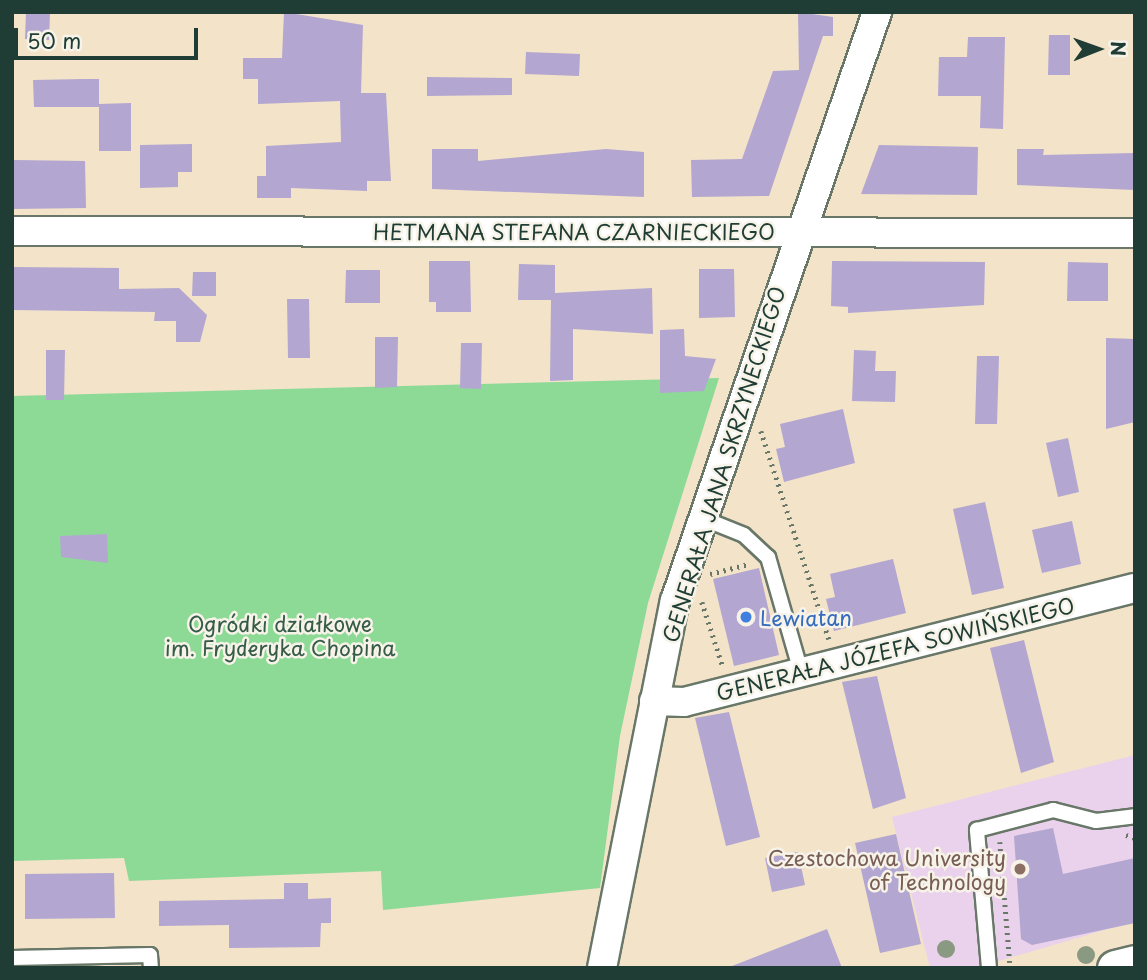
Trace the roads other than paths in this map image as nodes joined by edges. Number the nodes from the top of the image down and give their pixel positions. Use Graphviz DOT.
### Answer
graph roads {
  1 [pos="877,12"];
  2 [pos="12,231"];
  3 [pos="797,231"];
  4 [pos="1135,233"];
  5 [pos="702,518"];
  6 [pos="1135,588"];
  7 [pos="801,672"];
  8 [pos="654,701"];
  9 [pos="1135,816"];
  10 [pos="12,958"];
  11 [pos="1135,963"];
  12 [pos="151,968"];
  13 [pos="602,968"];
  14 [pos="989,968"];
  15 [pos="1115,968"];
  1 -- 3 [label="street, GENERAŁA JANA SKRZYNECKIEGO"];
  2 -- 3 [label="street, HETMANA STEFANA CZARNIECKIEGO"];
  3 -- 4 [label="street, HETMANA STEFANA CZARNIECKIEGO"];
  3 -- 5 [label="street, GENERAŁA JANA SKRZYNECKIEGO"];
  5 -- 7 [label="lane"];
  5 -- 8 [label="street, GENERAŁA JANA SKRZYNECKIEGO"];
  6 -- 7 [label="street, GENERAŁA JÓZEFA SOWIŃSKIEGO"];
  7 -- 8 [label="street, GENERAŁA JÓZEFA SOWIŃSKIEGO"];
  8 -- 13 [label="street, GENERAŁA JANA SKRZYNECKIEGO"];
  9 -- 14 [label="lane"];
  10 -- 12 [label="lane"];
  11 -- 15 [label="street"];
}
